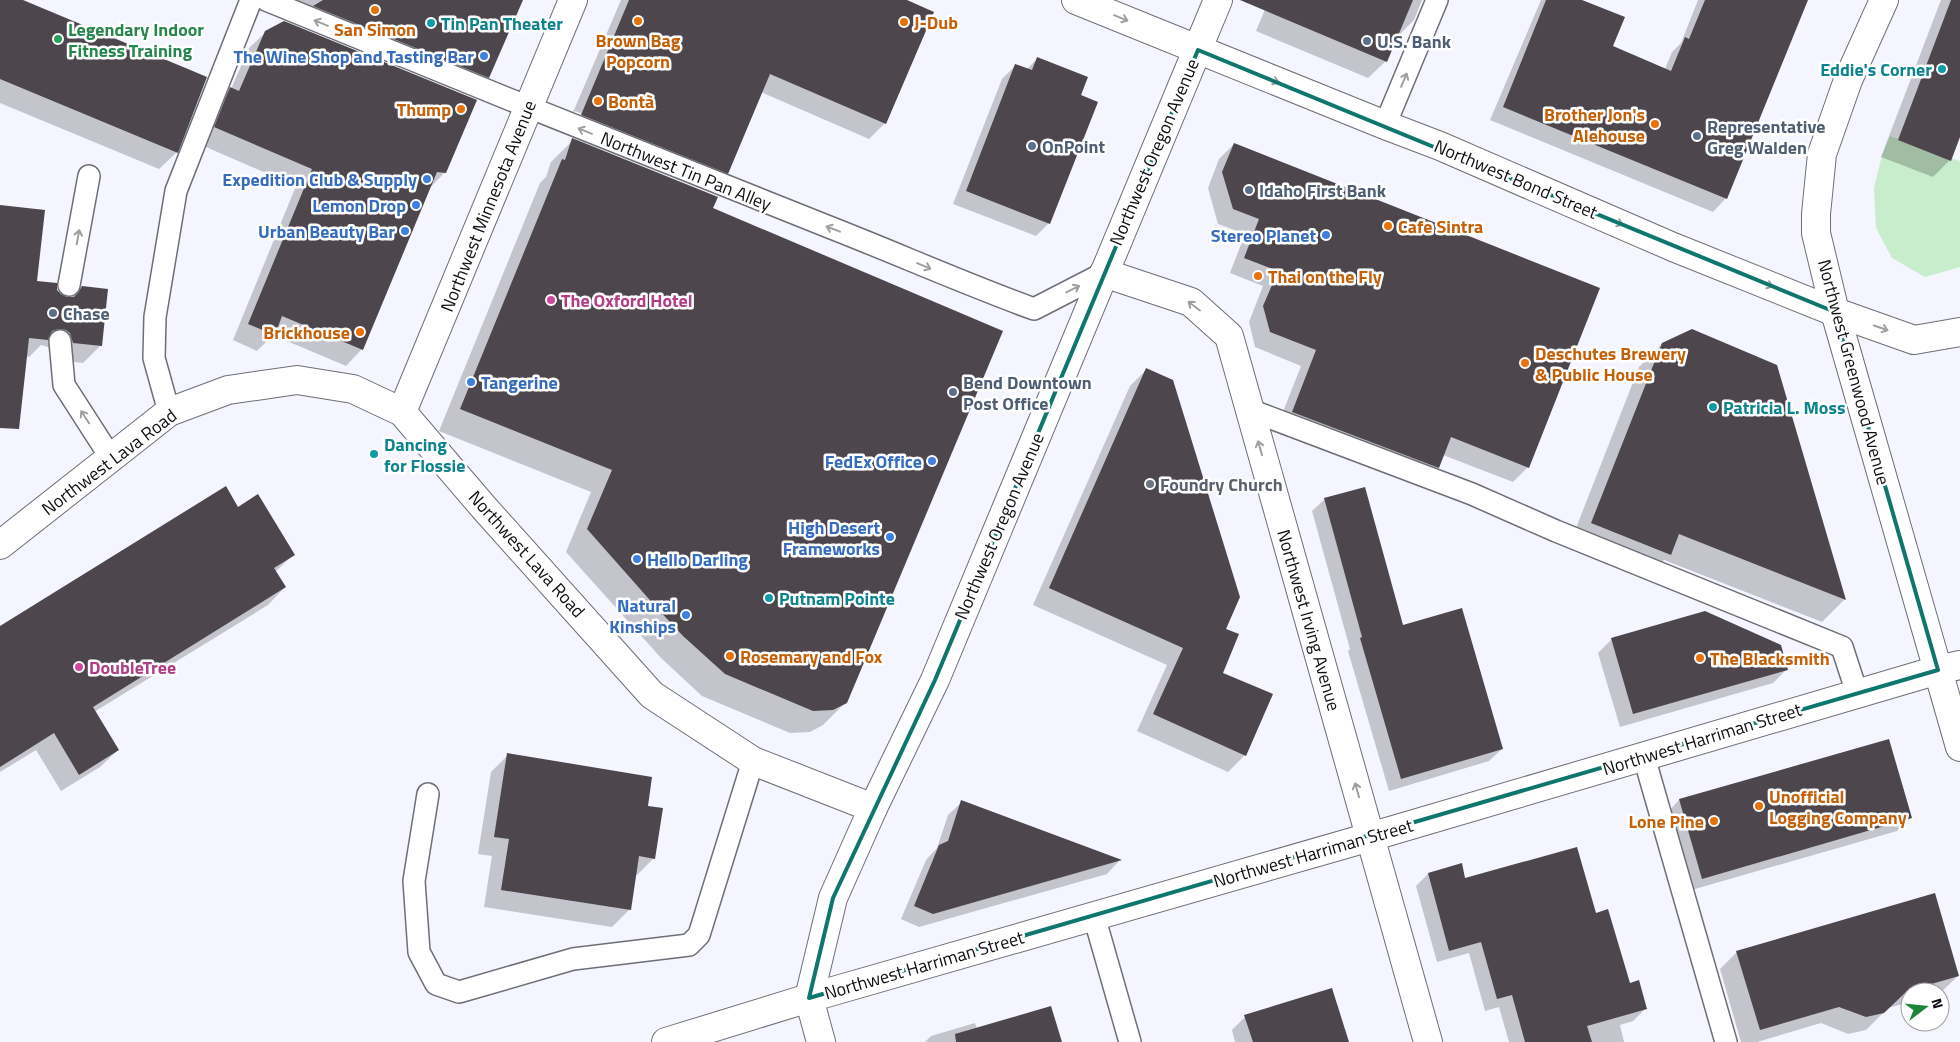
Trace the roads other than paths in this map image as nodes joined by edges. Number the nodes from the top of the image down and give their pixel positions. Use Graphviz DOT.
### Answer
graph roads {
  1 [pos="251,0"];
  2 [pos="266,0"];
  3 [pos="573,0"];
  4 [pos="1076,0"];
  5 [pos="1218,0"];
  6 [pos="1437,0"];
  7 [pos="1881,1"];
  8 [pos="1198,50"];
  9 [pos="528,108"];
  10 [pos="1385,125"];
  11 [pos="88,176"];
  12 [pos="1104,273"];
  13 [pos="69,285"];
  14 [pos="1835,312"];
  15 [pos="1960,332"];
  16 [pos="60,341"];
  17 [pos="1250,410"];
  18 [pos="169,412"];
  19 [pos="402,412"];
  20 [pos="111,458"];
  21 [pos="0,545"];
  22 [pos="1949,667"];
  23 [pos="1857,693"];
  24 [pos="1960,747"];
  25 [pos="1644,757"];
  26 [pos="753,760"];
  27 [pos="428,794"];
  28 [pos="873,808"];
  29 [pos="1370,837"];
  30 [pos="1094,916"];
  31 [pos="809,998"];
  32 [pos="666,1042"];
  33 [pos="821,1042"];
  34 [pos="1130,1042"];
  35 [pos="1428,1042"];
  36 [pos="1726,1042"];
  1 -- 18 [label="lane"];
  9 -- 2 [label="lane, Northwest Tin Pan Alley, one-way"];
  3 -- 9 [label="street, Northwest Minnesota Avenue"];
  4 -- 8 [label="street, Northwest Bond Street, one-way"];
  5 -- 8 [label="street, Northwest Oregon Avenue"];
  10 -- 6 [label="lane, one-way"];
  7 -- 14 [label="street, Northwest Greenwood Avenue"];
  8 -- 10 [label="street, Northwest Bond Street, one-way"];
  8 -- 12 [label="street, Northwest Oregon Avenue"];
  9 -- 12 [label="lane, Northwest Tin Pan Alley"];
  9 -- 19 [label="street, Northwest Minnesota Avenue"];
  10 -- 14 [label="street, Northwest Bond Street, one-way"];
  13 -- 11 [label="lane, one-way"];
  17 -- 12 [label="street, Northwest Irving Avenue, one-way"];
  12 -- 28 [label="street, Northwest Oregon Avenue"];
  14 -- 15 [label="street, Northwest Bond Street, one-way"];
  14 -- 22 [label="street, Northwest Greenwood Avenue"];
  20 -- 16 [label="lane, one-way"];
  17 -- 23 [label="lane"];
  29 -- 17 [label="street, Northwest Irving Avenue, one-way"];
  18 -- 19 [label="street, Northwest Lava Road"];
  18 -- 20 [label="street, Northwest Lava Road"];
  19 -- 26 [label="street, Northwest Lava Road"];
  20 -- 21 [label="street, Northwest Lava Road"];
  22 -- 23 [label="street, Northwest Harriman Street"];
  22 -- 24 [label="street, Northwest Greenwood Avenue"];
  23 -- 25 [label="street, Northwest Harriman Street"];
  25 -- 29 [label="street, Northwest Harriman Street"];
  25 -- 36 [label="lane"];
  26 -- 27 [label="lane"];
  26 -- 28 [label="street, Northwest Lava Road"];
  28 -- 31 [label="street, Northwest Oregon Avenue"];
  29 -- 30 [label="street, Northwest Harriman Street"];
  29 -- 35 [label="street, Northwest Irving Avenue"];
  30 -- 31 [label="street, Northwest Harriman Street"];
  30 -- 34 [label="lane"];
  31 -- 32 [label="street, Northwest Harriman Street"];
  31 -- 33 [label="street"];
}
